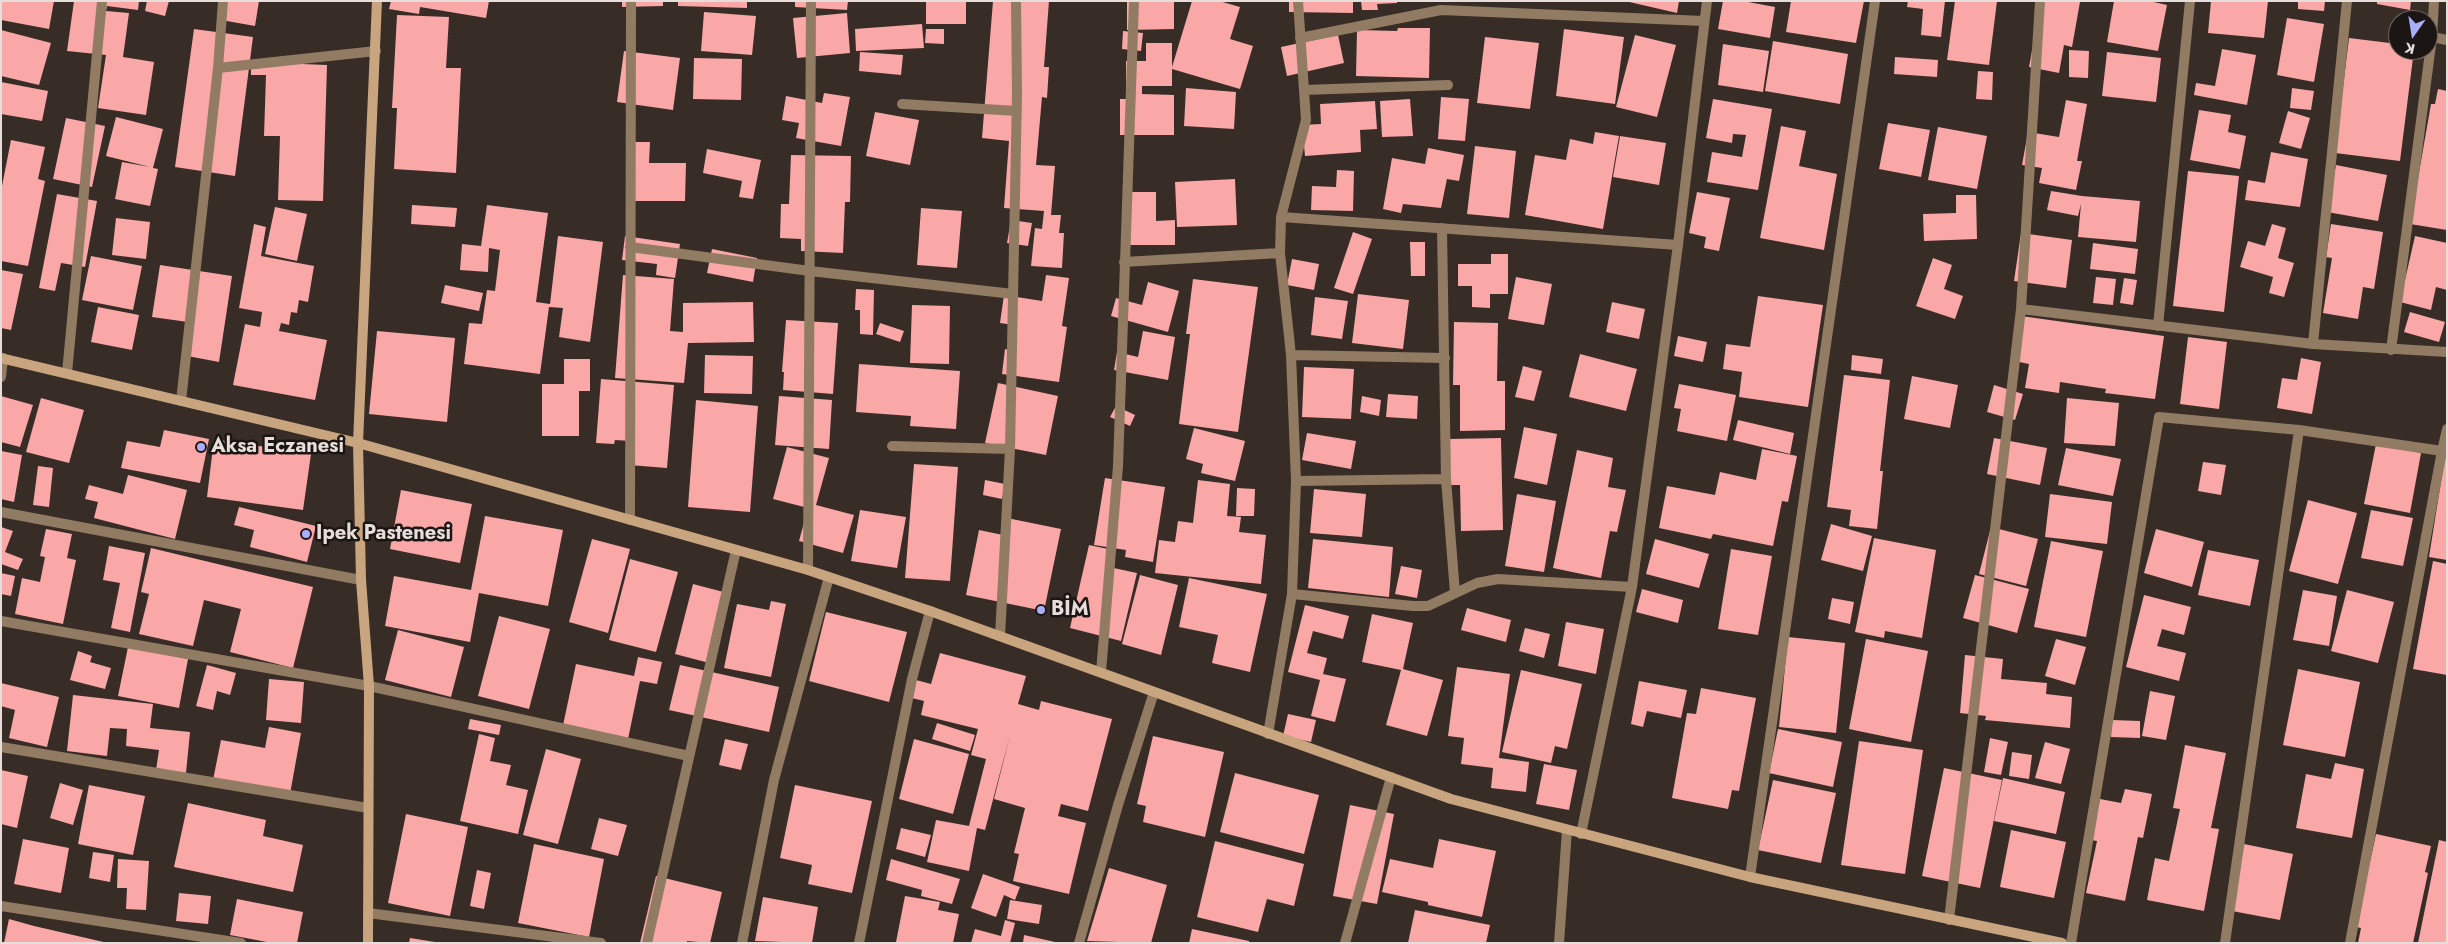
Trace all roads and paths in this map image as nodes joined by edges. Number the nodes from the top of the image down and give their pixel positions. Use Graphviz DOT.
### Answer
graph roads {
  1 [pos="102,1"];
  2 [pos="223,1"];
  3 [pos="377,1"];
  4 [pos="631,1"];
  5 [pos="810,1"];
  6 [pos="1016,1"];
  7 [pos="1134,1"];
  8 [pos="1298,1"];
  9 [pos="1707,1"];
  10 [pos="1875,1"];
  11 [pos="2040,1"];
  12 [pos="2190,1"];
  13 [pos="2347,1"];
  14 [pos="1441,6"];
  15 [pos="1704,21"];
  16 [pos="1300,38"];
  17 [pos="376,50"];
  18 [pos="2429,60"];
  19 [pos="218,68"];
  20 [pos="1448,85"];
  21 [pos="1304,90"];
  22 [pos="902,104"];
  23 [pos="1017,111"];
  24 [pos="1280,217"];
  25 [pos="1442,228"];
  26 [pos="1678,245"];
  27 [pos="630,247"];
  28 [pos="1280,253"];
  29 [pos="1124,262"];
  30 [pos="810,272"];
  31 [pos="1013,294"];
  32 [pos="2020,309"];
  33 [pos="2158,326"];
  34 [pos="2313,344"];
  35 [pos="2391,350"];
  36 [pos="2447,352"];
  37 [pos="1291,354"];
  38 [pos="2,358"];
  39 [pos="1444,358"];
  40 [pos="68,373"];
  41 [pos="1,377"];
  42 [pos="181,401"];
  43 [pos="2447,429"];
  44 [pos="2299,430"];
  45 [pos="358,443"];
  46 [pos="892,446"];
  47 [pos="1010,449"];
  48 [pos="2442,451"];
  49 [pos="1446,479"];
  50 [pos="1296,482"];
  51 [pos="1,512"];
  52 [pos="630,520"];
  53 [pos="736,550"];
  54 [pos="808,570"];
  55 [pos="829,577"];
  56 [pos="361,580"];
  57 [pos="1632,587"];
  58 [pos="1455,593"];
  59 [pos="1292,594"];
  60 [pos="930,611"];
  61 [pos="1,622"];
  62 [pos="1000,636"];
  63 [pos="1101,672"];
  64 [pos="369,686"];
  65 [pos="1154,692"];
  66 [pos="1268,734"];
  67 [pos="1,747"];
  68 [pos="689,756"];
  69 [pos="1391,777"];
  70 [pos="368,808"];
  71 [pos="1567,830"];
  72 [pos="1581,834"];
  73 [pos="1750,877"];
  74 [pos="1,906"];
  75 [pos="368,913"];
  76 [pos="1949,920"];
  77 [pos="241,943"];
  78 [pos="368,943"];
  79 [pos="601,943"];
  80 [pos="647,943"];
  81 [pos="742,943"];
  82 [pos="858,943"];
  83 [pos="1079,943"];
  84 [pos="1345,943"];
  85 [pos="1559,943"];
  86 [pos="2062,943"];
  87 [pos="2071,943"];
  88 [pos="2225,943"];
  89 [pos="2350,943"];
  1 -- 40 [label="street"];
  2 -- 19 [label="street"];
  3 -- 17 [label="main road"];
  4 -- 27 [label="street"];
  5 -- 30 [label="street"];
  6 -- 23 [label="street"];
  7 -- 29 [label="street"];
  8 -- 16 [label="street"];
  9 -- 15 [label="street"];
  10 -- 73 [label="street"];
  11 -- 32 [label="street"];
  12 -- 33 [label="street"];
  13 -- 34 [label="street"];
  14 -- 15 [label="street"];
  14 -- 16 [label="street"];
  15 -- 26 [label="street"];
  16 -- 21 [label="street"];
  17 -- 19 [label="street"];
  17 -- 45 [label="main road"];
  18 -- 35 [label="street"];
  19 -- 42 [label="street"];
  20 -- 21 [label="street"];
  21 -- 24 [label="street"];
  22 -- 23 [label="street"];
  23 -- 31 [label="street"];
  24 -- 25 [label="street"];
  24 -- 28 [label="street"];
  25 -- 26 [label="street"];
  25 -- 39 [label="street"];
  26 -- 57 [label="street"];
  27 -- 30 [label="street"];
  27 -- 52 [label="street"];
  28 -- 29 [label="street"];
  28 -- 37 [label="street"];
  29 -- 63 [label="street"];
  30 -- 31 [label="street"];
  30 -- 54 [label="street"];
  31 -- 47 [label="street"];
  32 -- 33 [label="street"];
  32 -- 76 [label="street"];
  33 -- 34 [label="street"];
  34 -- 35 [label="street"];
  35 -- 36 [label="street"];
  37 -- 39 [label="street"];
  37 -- 50 [label="street"];
  38 -- 40 [label="main road"];
  38 -- 41 [label="street"];
  39 -- 49 [label="street"];
  40 -- 42 [label="main road"];
  42 -- 45 [label="main road"];
  43 -- 48 [label="street"];
  44 -- 48 [label="street"];
  44 -- 87 [label="street"];
  44 -- 88 [label="street"];
  45 -- 52 [label="main road"];
  45 -- 56 [label="main road"];
  46 -- 47 [label="street"];
  47 -- 62 [label="street"];
  48 -- 89 [label="street"];
  49 -- 50 [label="street"];
  49 -- 58 [label="street"];
  50 -- 59 [label="street"];
  51 -- 56 [label="street"];
  52 -- 53 [label="main road"];
  53 -- 54 [label="main road"];
  53 -- 68 [label="street"];
  54 -- 55 [label="main road"];
  55 -- 60 [label="main road"];
  55 -- 81 [label="street"];
  56 -- 64 [label="main road"];
  57 -- 58 [label="street"];
  57 -- 72 [label="street"];
  58 -- 59 [label="street"];
  59 -- 66 [label="street"];
  60 -- 62 [label="main road"];
  60 -- 82 [label="street"];
  61 -- 64 [label="street"];
  62 -- 63 [label="main road"];
  63 -- 65 [label="main road"];
  64 -- 68 [label="street"];
  64 -- 70 [label="main road"];
  65 -- 66 [label="main road"];
  65 -- 83 [label="street"];
  66 -- 69 [label="main road"];
  67 -- 70 [label="street"];
  68 -- 80 [label="street"];
  69 -- 71 [label="main road"];
  69 -- 84 [label="street"];
  70 -- 75 [label="main road"];
  71 -- 72 [label="main road"];
  71 -- 85 [label="street"];
  72 -- 73 [label="main road"];
  73 -- 76 [label="main road"];
  74 -- 77 [label="street"];
  75 -- 78 [label="main road"];
  75 -- 79 [label="street"];
  76 -- 86 [label="main road"];
}
